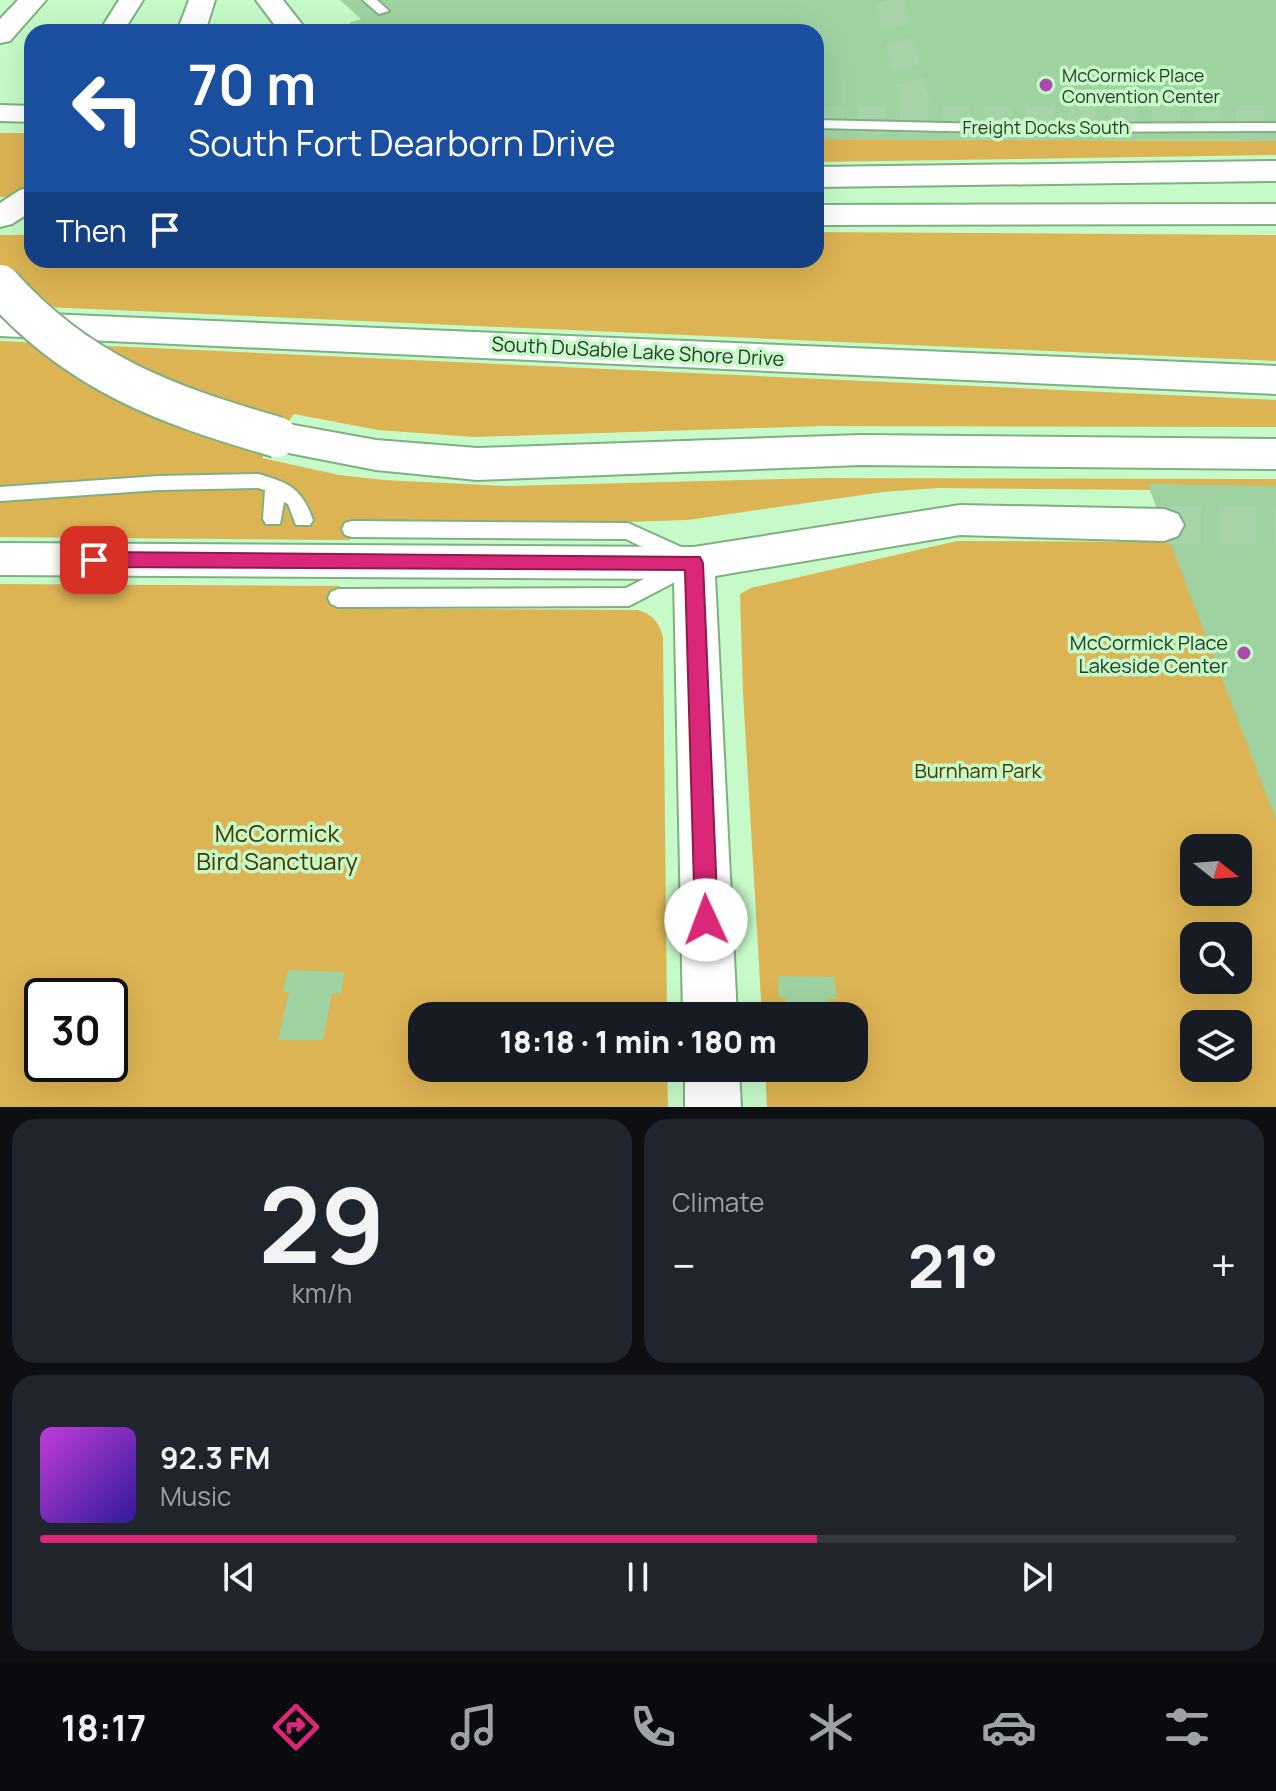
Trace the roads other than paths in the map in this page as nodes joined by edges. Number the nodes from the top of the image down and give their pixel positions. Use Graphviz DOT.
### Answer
graph roads {
  1 [pos="33,0"];
  2 [pos="131,0"];
  3 [pos="202,0"];
  4 [pos="269,0"];
  5 [pos="369,0"];
  6 [pos="383,11"];
  7 [pos="116,24"];
  8 [pos="194,24"];
  9 [pos="288,24"];
  10 [pos="0,35"];
  11 [pos="0,113"];
  12 [pos="24,114"];
  13 [pos="824,124"];
  14 [pos="1276,127"];
  15 [pos="1276,171"];
  16 [pos="824,177"];
  17 [pos="24,202"];
  18 [pos="1276,214"];
  19 [pos="824,215"];
  20 [pos="0,217"];
  21 [pos="24,217"];
  22 [pos="0,285"];
  23 [pos="0,324"];
  24 [pos="1276,380"];
  25 [pos="1276,454"];
  26 [pos="275,486"];
  27 [pos="0,494"];
  28 [pos="273,519"];
  29 [pos="303,520"];
  30 [pos="1164,525"];
  31 [pos="352,529"];
  32 [pos="0,559"];
  33 [pos="694,563"];
  34 [pos="338,598"];
  35 [pos="710,1002"];
  36 [pos="712,1082"];
  37 [pos="713,1107"];
  1 -- 10 [label="highway"];
  2 -- 7 [label="street"];
  3 -- 8 [label="highway"];
  4 -- 9 [label="highway"];
  5 -- 6 [label="lane"];
  11 -- 12 [label="street"];
  13 -- 14 [label="lane, Freight Docks South"];
  15 -- 16 [label="highway"];
  17 -- 20 [label="highway"];
  18 -- 19 [label="highway"];
  20 -- 21 [label="highway"];
  22 -- 25 [label="highway, bridge"];
  23 -- 24 [label="highway, South DuSable Lake Shore Drive"];
  26 -- 27 [label="lane"];
  26 -- 28 [label="lane"];
  26 -- 29 [label="lane"];
  30 -- 33 [label="street"];
  31 -- 33 [label="lane"];
  32 -- 33 [label="street"];
  33 -- 34 [label="lane"];
  33 -- 35 [label="street"];
  36 -- 37 [label="street"];
}
